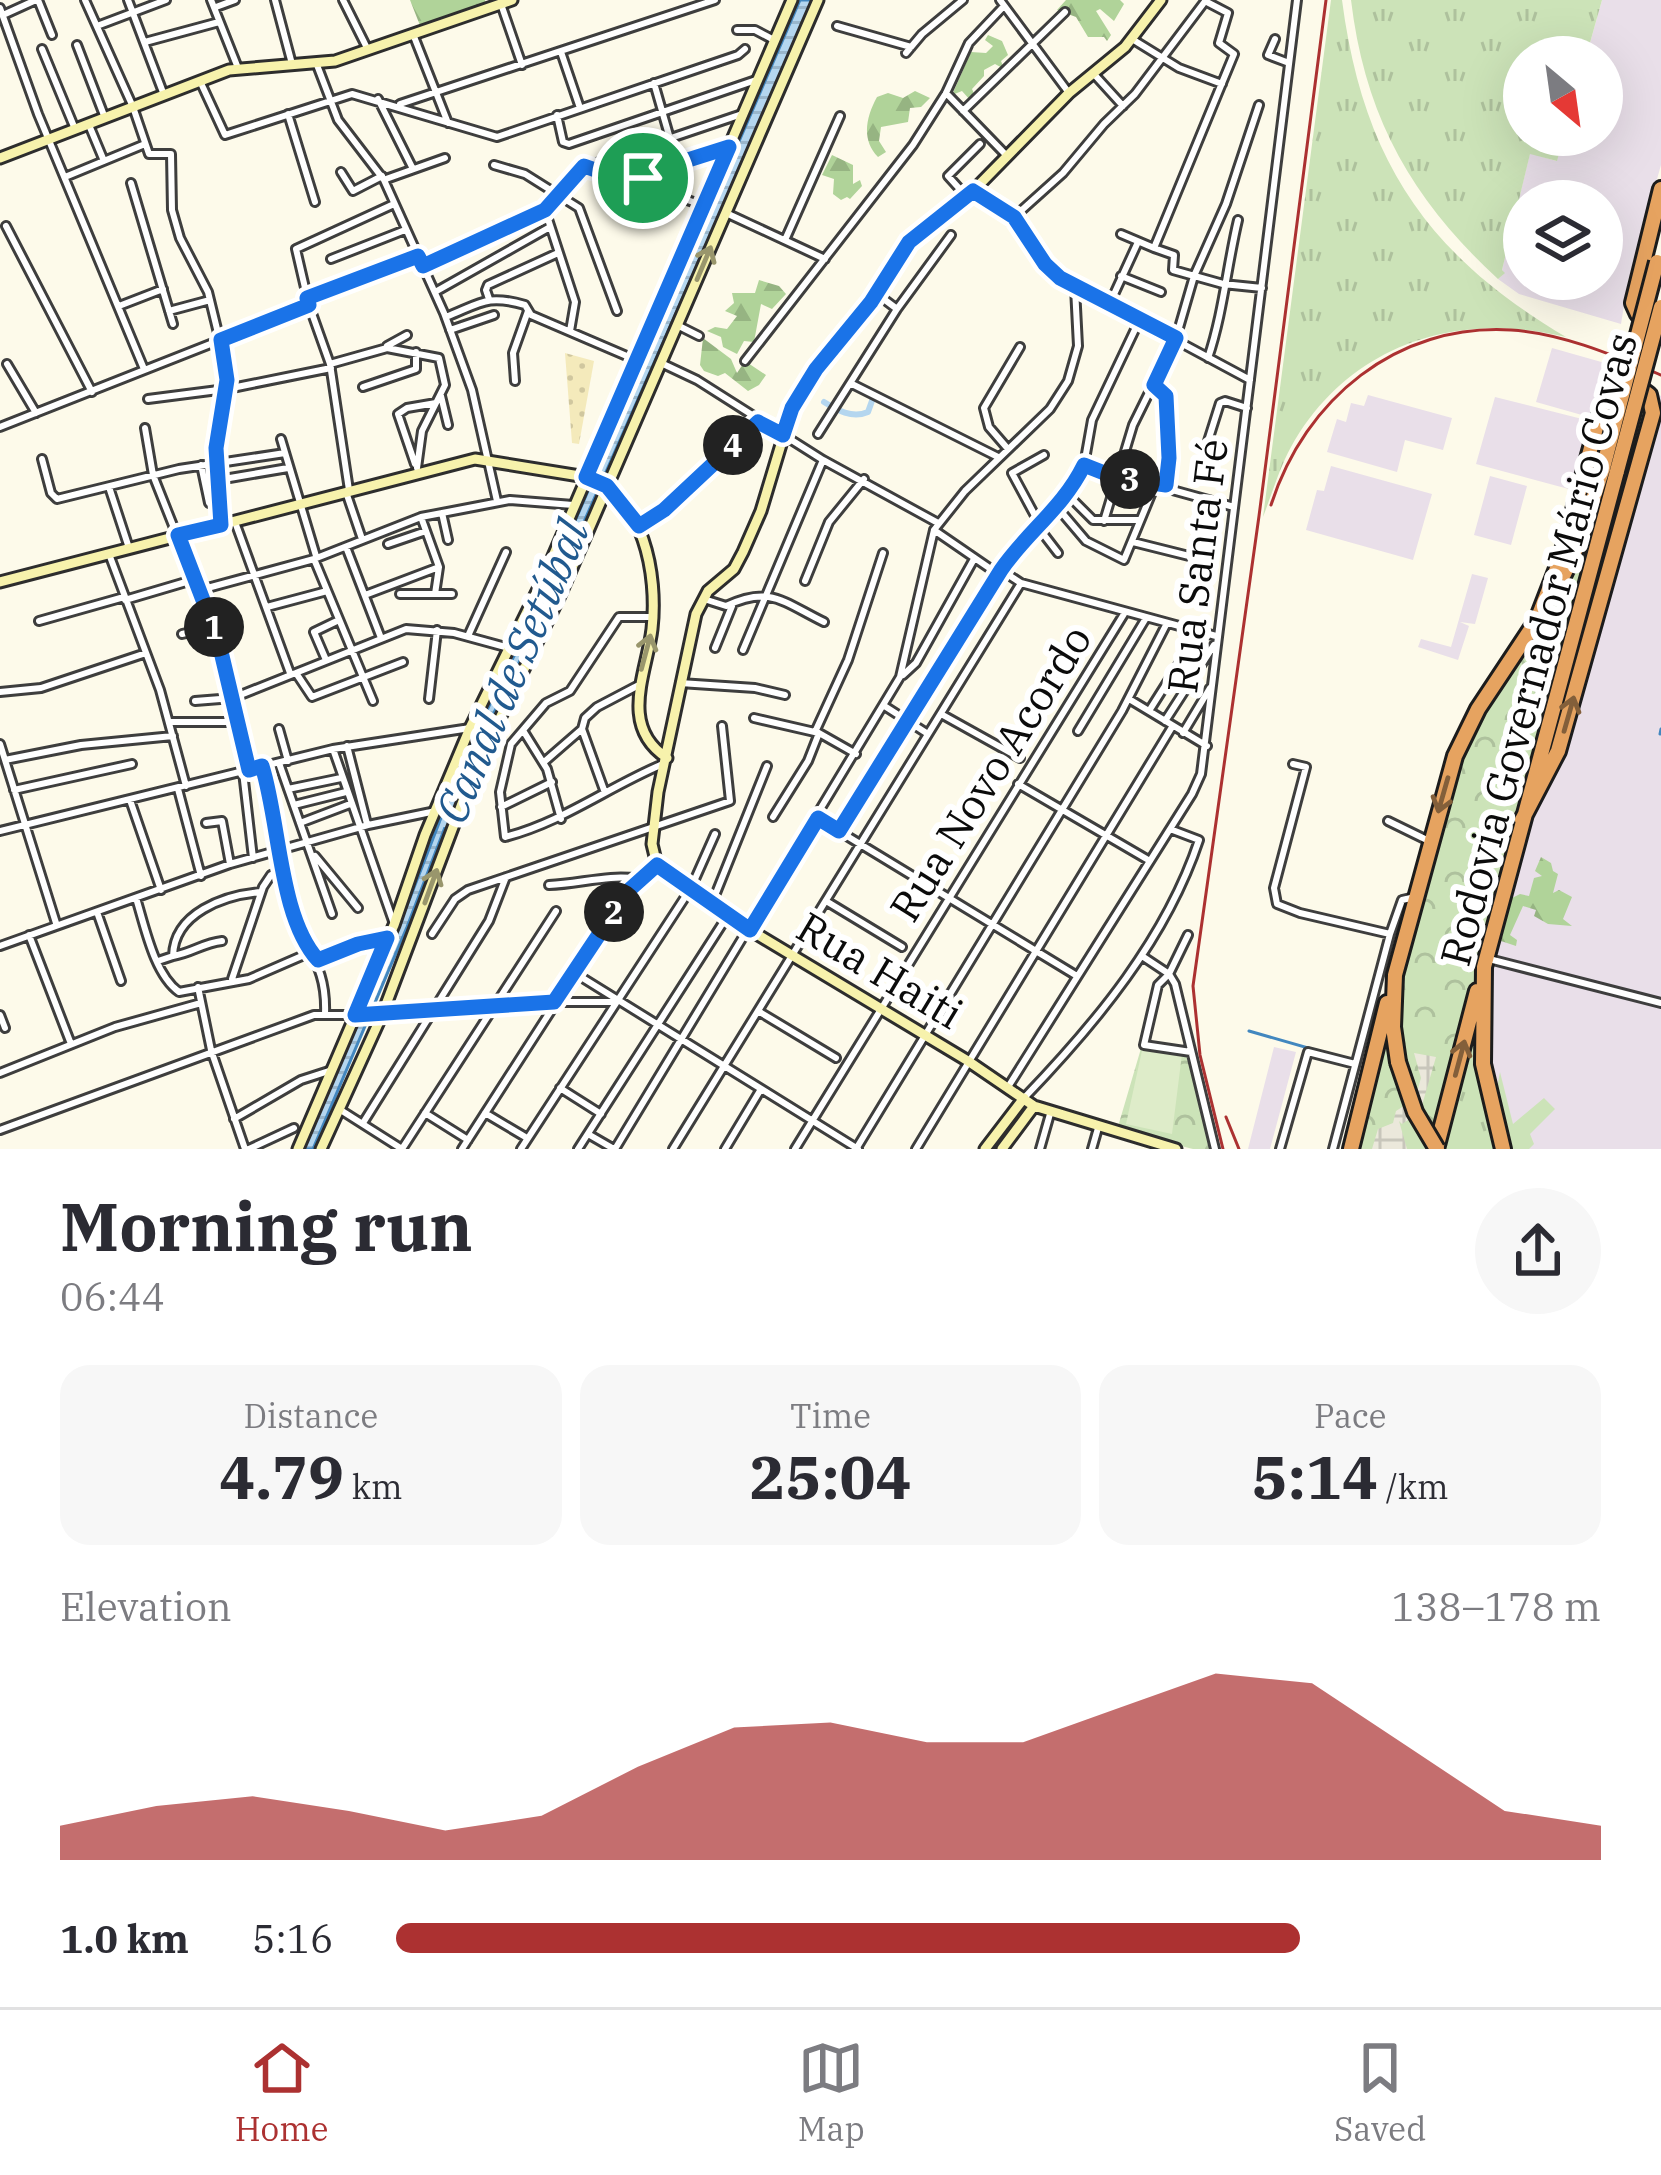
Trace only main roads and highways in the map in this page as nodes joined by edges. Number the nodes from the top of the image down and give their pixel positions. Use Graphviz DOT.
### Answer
graph roads {
  1 [pos="1661,189"];
  2 [pos="1659,255"];
  3 [pos="1661,307"];
  4 [pos="1661,321"];
  5 [pos="1610,469"];
  6 [pos="1594,554"];
  7 [pos="1604,587"];
  8 [pos="1537,620"];
  9 [pos="1522,820"];
  10 [pos="1485,962"];
  11 [pos="1395,975"];
  12 [pos="1351,1149"];
  13 [pos="1437,1149"];
  14 [pos="1503,1149"];
  1 -- 4 [label="highway"];
  2 -- 5 [label="highway, Rodovia Governador Mário Covas, bridge"];
  3 -- 5 [label="highway, Rodovia Governador Mário Covas, bridge"];
  5 -- 6 [label="highway, Rodovia Governador Mário Covas"];
  5 -- 8 [label="highway, Rodovia Governador Mário Covas"];
  6 -- 7 [label="highway"];
  6 -- 9 [label="highway, Rodovia Governador Mário Covas"];
  7 -- 8 [label="highway"];
  9 -- 7 [label="highway, one-way"];
  8 -- 11 [label="highway, Rodovia Governador Mário Covas, one-way"];
  9 -- 10 [label="highway, Rodovia Governador Mário Covas"];
  13 -- 10 [label="highway, one-way"];
  10 -- 14 [label="highway, Rodovia Governador Mário Covas"];
  11 -- 12 [label="highway"];
  11 -- 13 [label="highway, Rodovia Governador Mário Covas, bridge"];
}
